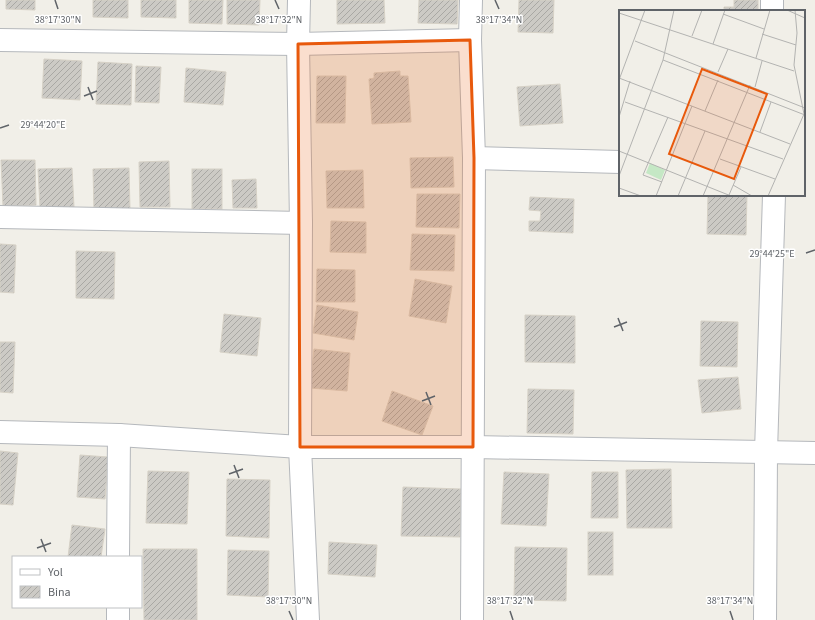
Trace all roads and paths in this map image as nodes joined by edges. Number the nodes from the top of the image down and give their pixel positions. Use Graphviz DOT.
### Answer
graph roads {
  1 [pos="298,0"];
  2 [pos="471,0"];
  3 [pos="0,40"];
  4 [pos="470,40"];
  5 [pos="298,44"];
  6 [pos="474,158"];
  7 [pos="619,162"];
  8 [pos="774,196"];
  9 [pos="0,217"];
  10 [pos="301,223"];
  11 [pos="0,432"];
  12 [pos="119,435"];
  13 [pos="300,447"];
  14 [pos="473,447"];
  15 [pos="766,452"];
  16 [pos="815,452"];
  17 [pos="118,556"];
  18 [pos="118,608"];
  19 [pos="118,620"];
  20 [pos="308,620"];
  21 [pos="472,620"];
  22 [pos="766,620"];
  1 -- 5 [label="street"];
  2 -- 4 [label="street"];
  3 -- 5 [label="street"];
  4 -- 5 [label="street"];
  4 -- 6 [label="street"];
  5 -- 10 [label="street"];
  6 -- 7 [label="street"];
  6 -- 14 [label="street"];
  8 -- 15 [label="street"];
  9 -- 10 [label="street"];
  10 -- 13 [label="street"];
  11 -- 12 [label="street"];
  12 -- 13 [label="street"];
  12 -- 17 [label="street"];
  13 -- 14 [label="street"];
  13 -- 20 [label="street"];
  14 -- 15 [label="street"];
  14 -- 21 [label="street"];
  15 -- 16 [label="street"];
  15 -- 22 [label="street"];
  18 -- 19 [label="street"];
}
